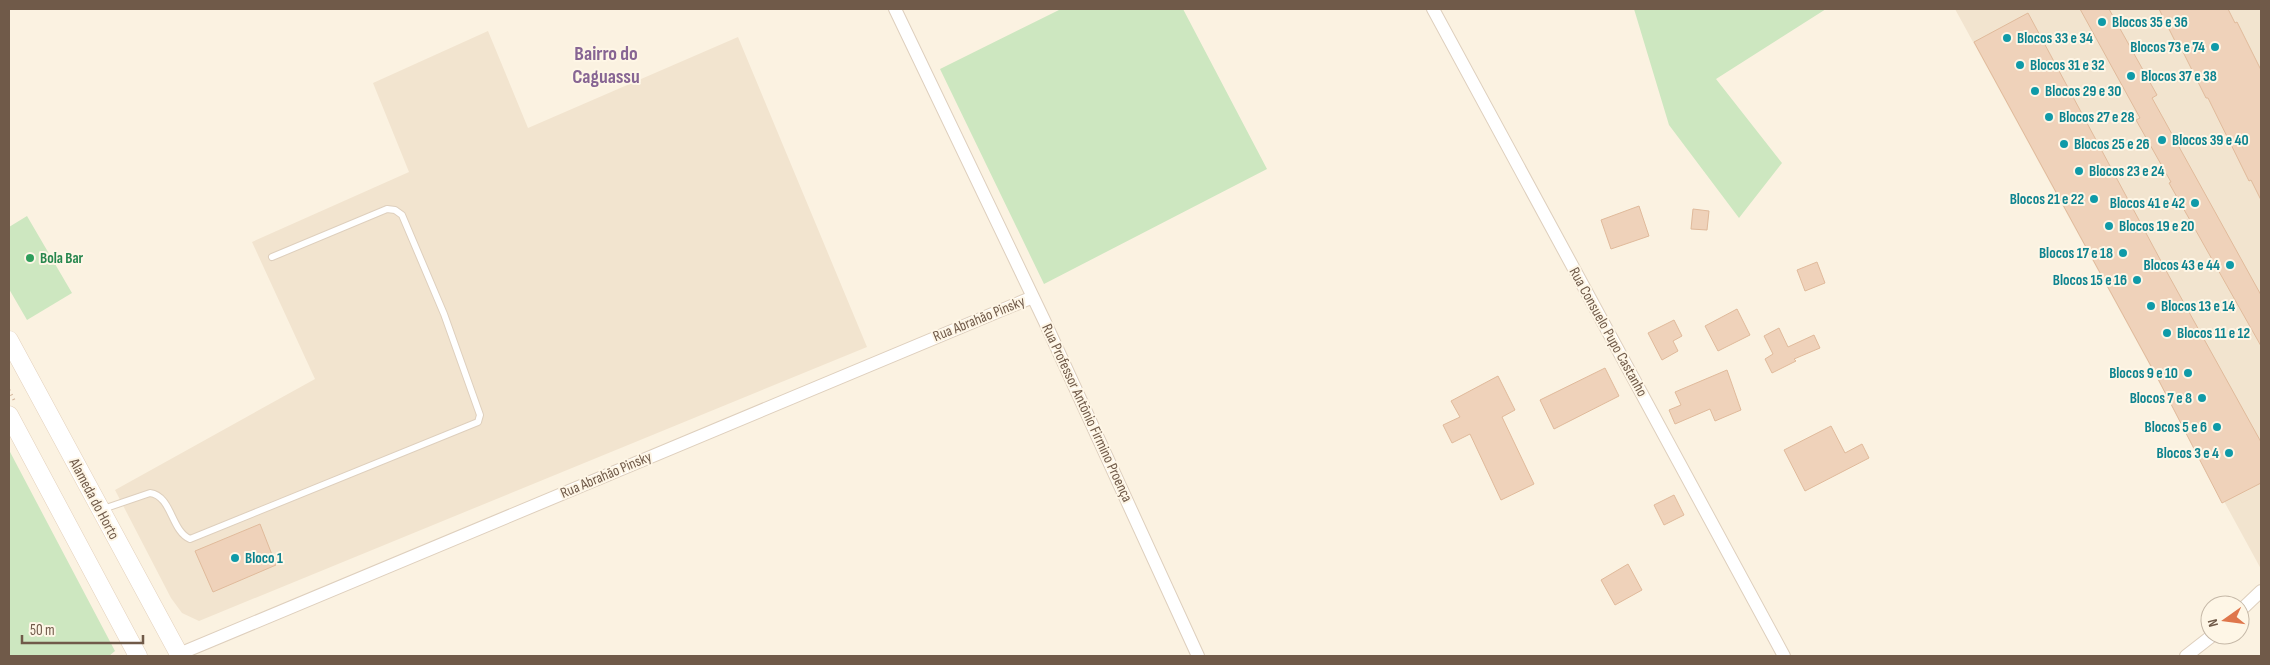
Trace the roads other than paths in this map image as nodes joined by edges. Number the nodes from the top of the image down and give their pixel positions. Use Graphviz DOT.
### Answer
graph roads {
  1 [pos="895,9"];
  2 [pos="1432,9"];
  3 [pos="272,258"];
  4 [pos="1033,297"];
  5 [pos="9,340"];
  6 [pos="9,415"];
  7 [pos="100,510"];
  8 [pos="2261,591"];
  9 [pos="2250,601"];
  10 [pos="2200,645"];
  11 [pos="180,655"];
  12 [pos="138,656"];
  13 [pos="1198,656"];
  14 [pos="1784,656"];
  15 [pos="2186,656"];
  1 -- 4 [label="street, Rua Professor Antônio Firmino Proença"];
  2 -- 14 [label="street, Rua Consuelo Pupo Castanho"];
  3 -- 7 [label="lane"];
  4 -- 11 [label="street, Rua Abrahão Pinsky"];
  4 -- 13 [label="street, Rua Professor Antônio Firmino Proença"];
  5 -- 7 [label="main road, Alameda do Horto"];
  6 -- 12 [label="main road"];
  7 -- 11 [label="main road, Alameda do Horto"];
  8 -- 9 [label="street"];
  10 -- 15 [label="street"];
}
